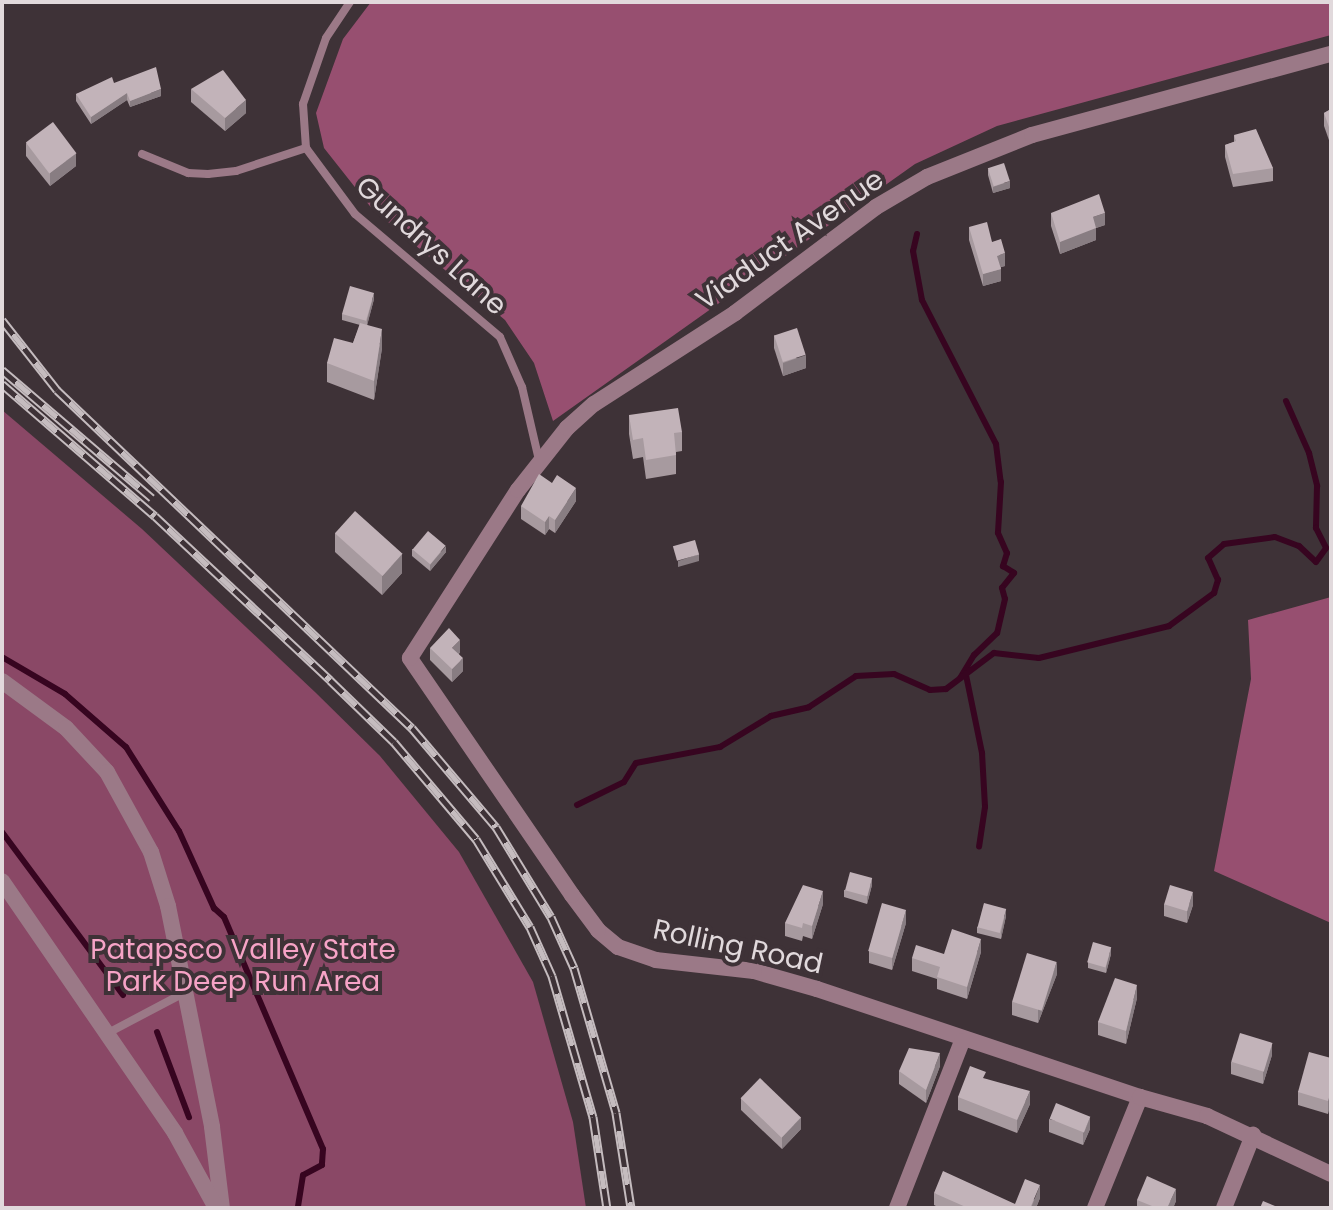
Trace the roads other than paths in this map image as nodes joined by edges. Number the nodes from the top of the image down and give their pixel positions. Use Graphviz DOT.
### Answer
graph roads {
  1 [pos="350,2"];
  2 [pos="1331,54"];
  3 [pos="306,148"];
  4 [pos="142,154"];
  5 [pos="539,460"];
  6 [pos="410,658"];
  7 [pos="2,681"];
  8 [pos="2,881"];
  9 [pos="184,993"];
  10 [pos="108,1033"];
  11 [pos="962,1041"];
  12 [pos="1140,1097"];
  13 [pos="1253,1135"];
  14 [pos="1331,1174"];
  15 [pos="219,1208"];
  16 [pos="897,1208"];
  17 [pos="1095,1208"];
  18 [pos="1224,1208"];
  1 -- 3 [label="lane"];
  2 -- 5 [label="street, Viaduct Avenue"];
  3 -- 4 [label="lane"];
  3 -- 5 [label="lane, Gundrys Lane"];
  5 -- 6 [label="street, Viaduct Avenue"];
  6 -- 11 [label="street, Rolling Road"];
  7 -- 9 [label="street"];
  8 -- 10 [label="street"];
  9 -- 10 [label="lane"];
  9 -- 15 [label="street"];
  10 -- 15 [label="street"];
  11 -- 12 [label="street, Rolling Road"];
  11 -- 16 [label="street"];
  12 -- 13 [label="street, Rolling Road"];
  12 -- 17 [label="street"];
  13 -- 14 [label="street, Rolling Road"];
  13 -- 18 [label="street"];
}
